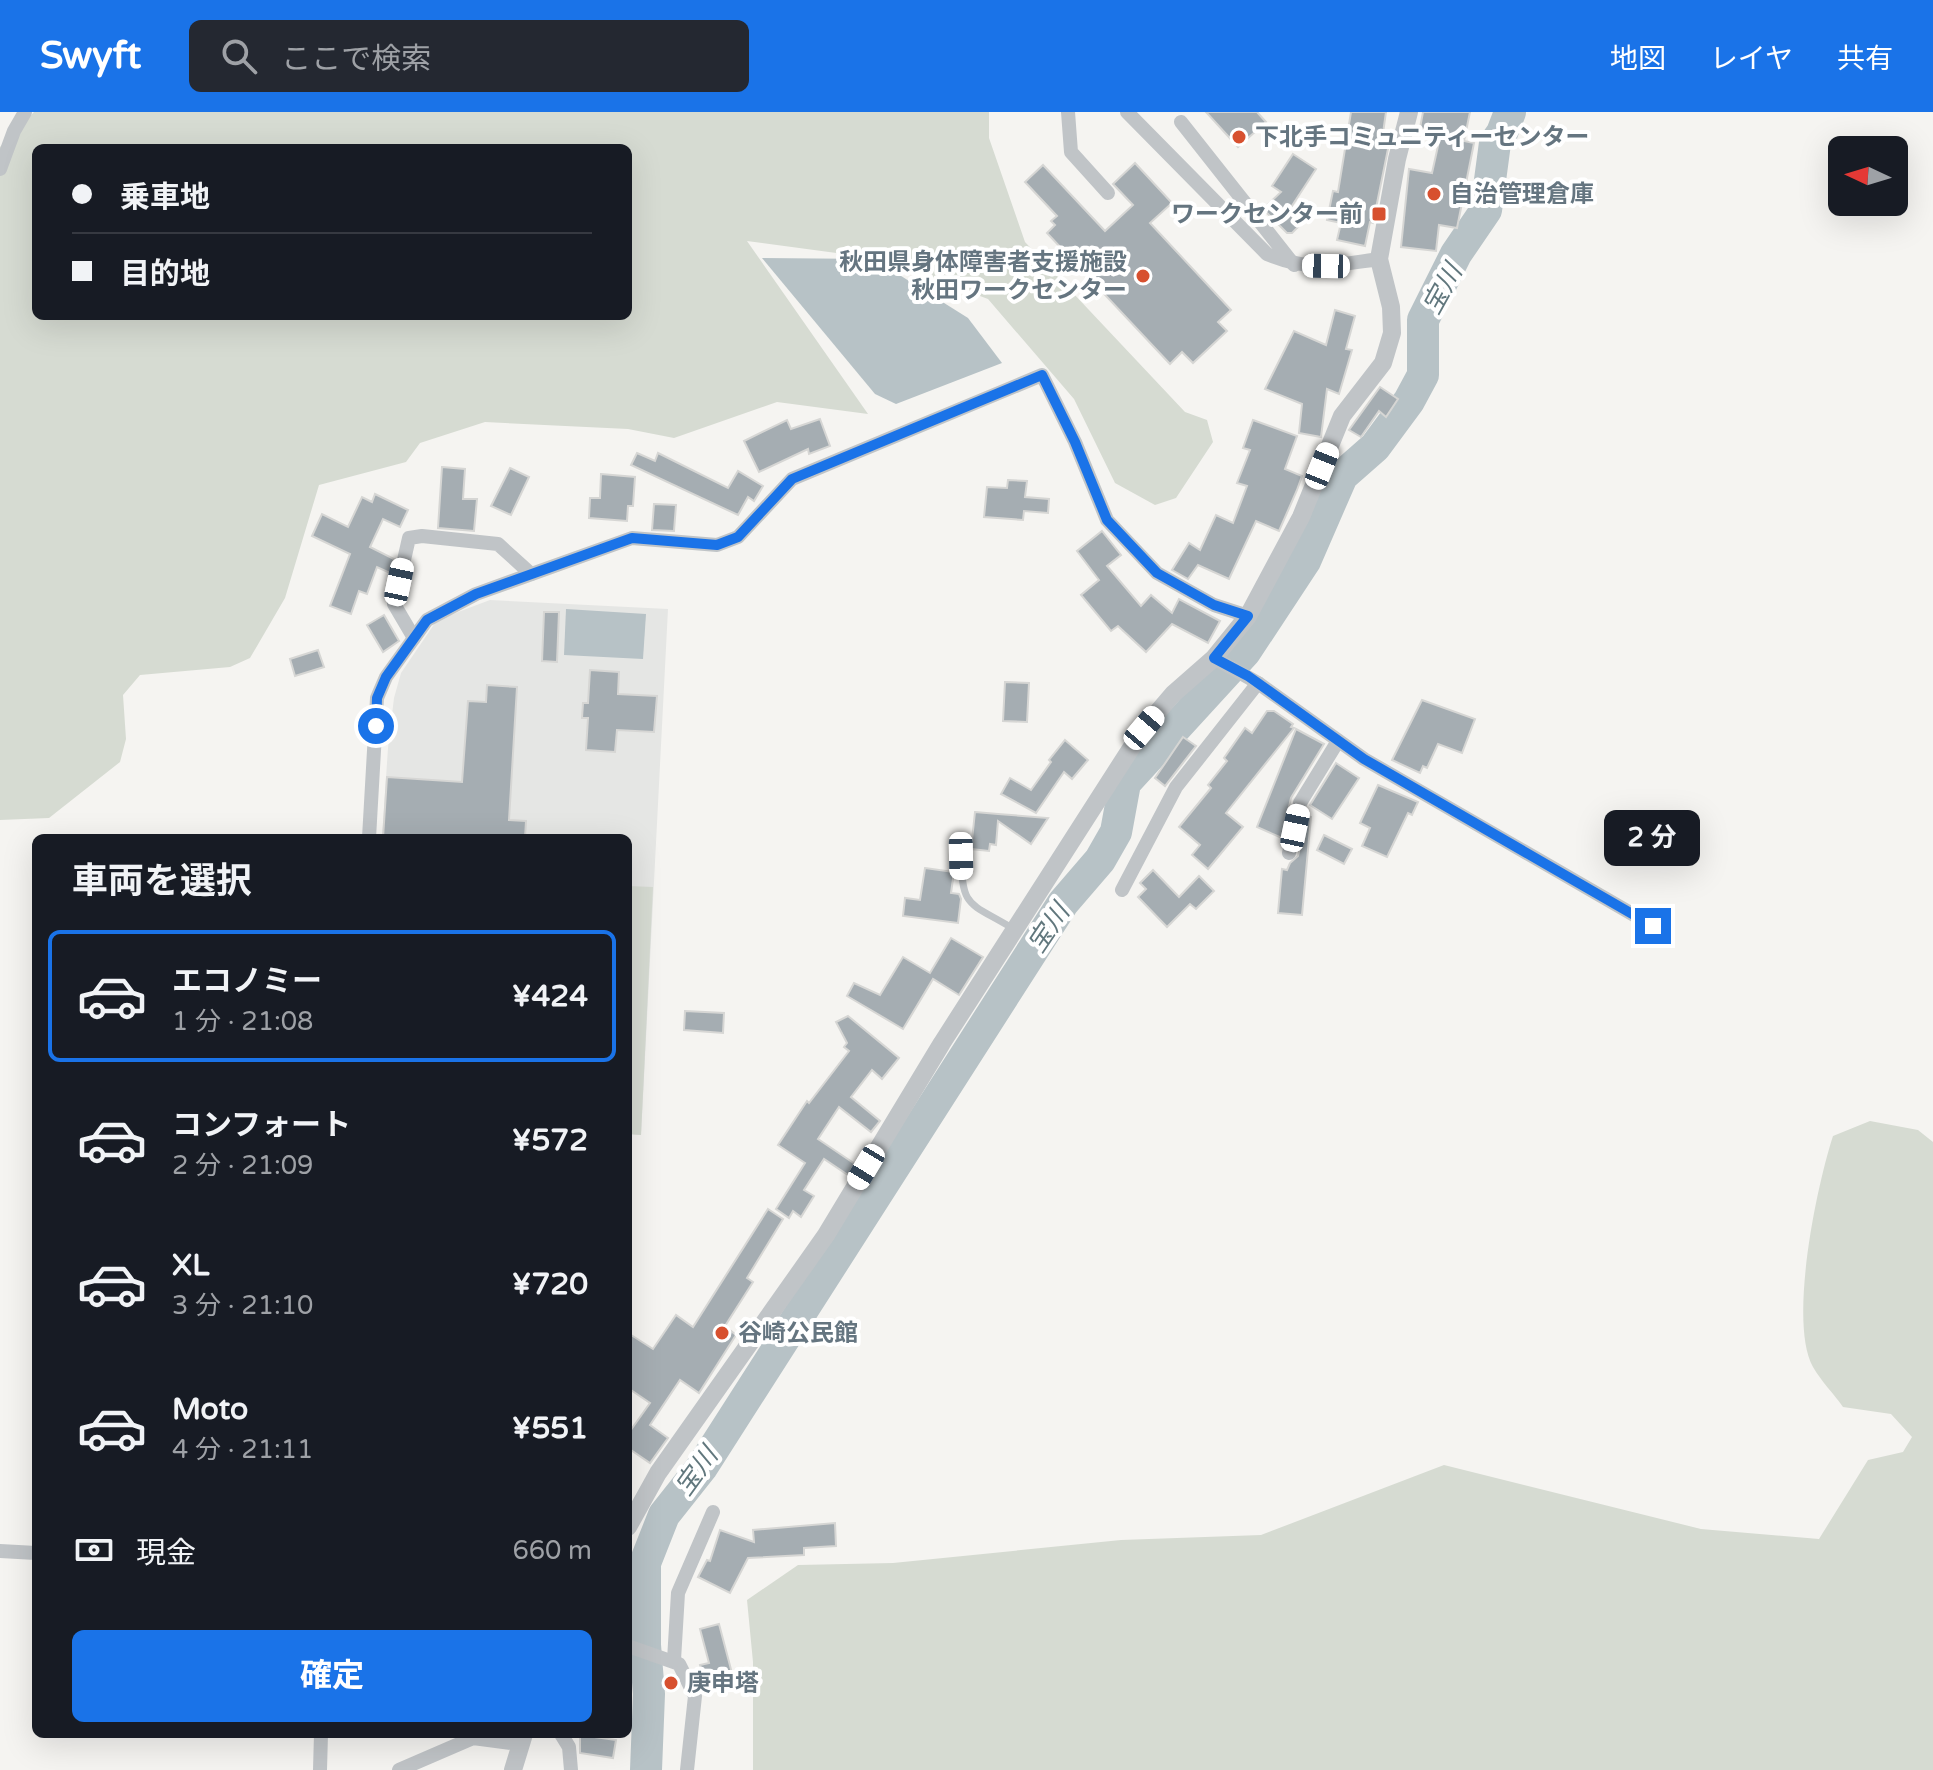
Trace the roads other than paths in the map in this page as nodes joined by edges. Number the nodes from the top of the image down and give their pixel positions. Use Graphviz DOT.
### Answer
graph roads {
  1 [pos="25,112"];
  2 [pos="1068,112"];
  3 [pos="1127,112"];
  4 [pos="1409,112"];
  5 [pos="1181,122"];
  6 [pos="0,169"];
  7 [pos="1108,193"];
  8 [pos="1379,259"];
  9 [pos="1294,266"];
  10 [pos="531,574"];
  11 [pos="1248,616"];
  12 [pos="414,638"];
  13 [pos="1219,660"];
  14 [pos="1253,679"];
  15 [pos="1338,741"];
  16 [pos="369,834"];
  17 [pos="1289,853"];
  18 [pos="961,856"];
  19 [pos="1122,890"];
  20 [pos="1653,926"];
  21 [pos="1014,929"];
  22 [pos="713,1512"];
  23 [pos="632,1520"];
  24 [pos="0,1551"];
  25 [pos="32,1553"];
  26 [pos="632,1647"];
  27 [pos="668,1658"];
  28 [pos="321,1738"];
  29 [pos="563,1738"];
  30 [pos="522,1739"];
  31 [pos="320,1770"];
  32 [pos="399,1770"];
  33 [pos="513,1770"];
  34 [pos="571,1770"];
  35 [pos="687,1770"];
  1 -- 6 [label="street"];
  2 -- 7 [label="street"];
  3 -- 9 [label="street"];
  4 -- 8 [label="street"];
  5 -- 9 [label="street"];
  8 -- 9 [label="street"];
  8 -- 11 [label="street"];
  10 -- 11 [label="street"];
  10 -- 12 [label="street"];
  10 -- 12 [label="street"];
  11 -- 13 [label="street"];
  12 -- 16 [label="street"];
  13 -- 14 [label="street"];
  13 -- 21 [label="street"];
  14 -- 15 [label="street"];
  14 -- 19 [label="street"];
  15 -- 17 [label="street"];
  15 -- 20 [label="street"];
  18 -- 21 [label="lane"];
  21 -- 23 [label="street"];
  22 -- 27 [label="street"];
  24 -- 25 [label="street"];
  26 -- 27 [label="street"];
  27 -- 35 [label="street"];
  28 -- 31 [label="street"];
  29 -- 34 [label="street"];
  30 -- 32 [label="street"];
  30 -- 33 [label="street"];
}
